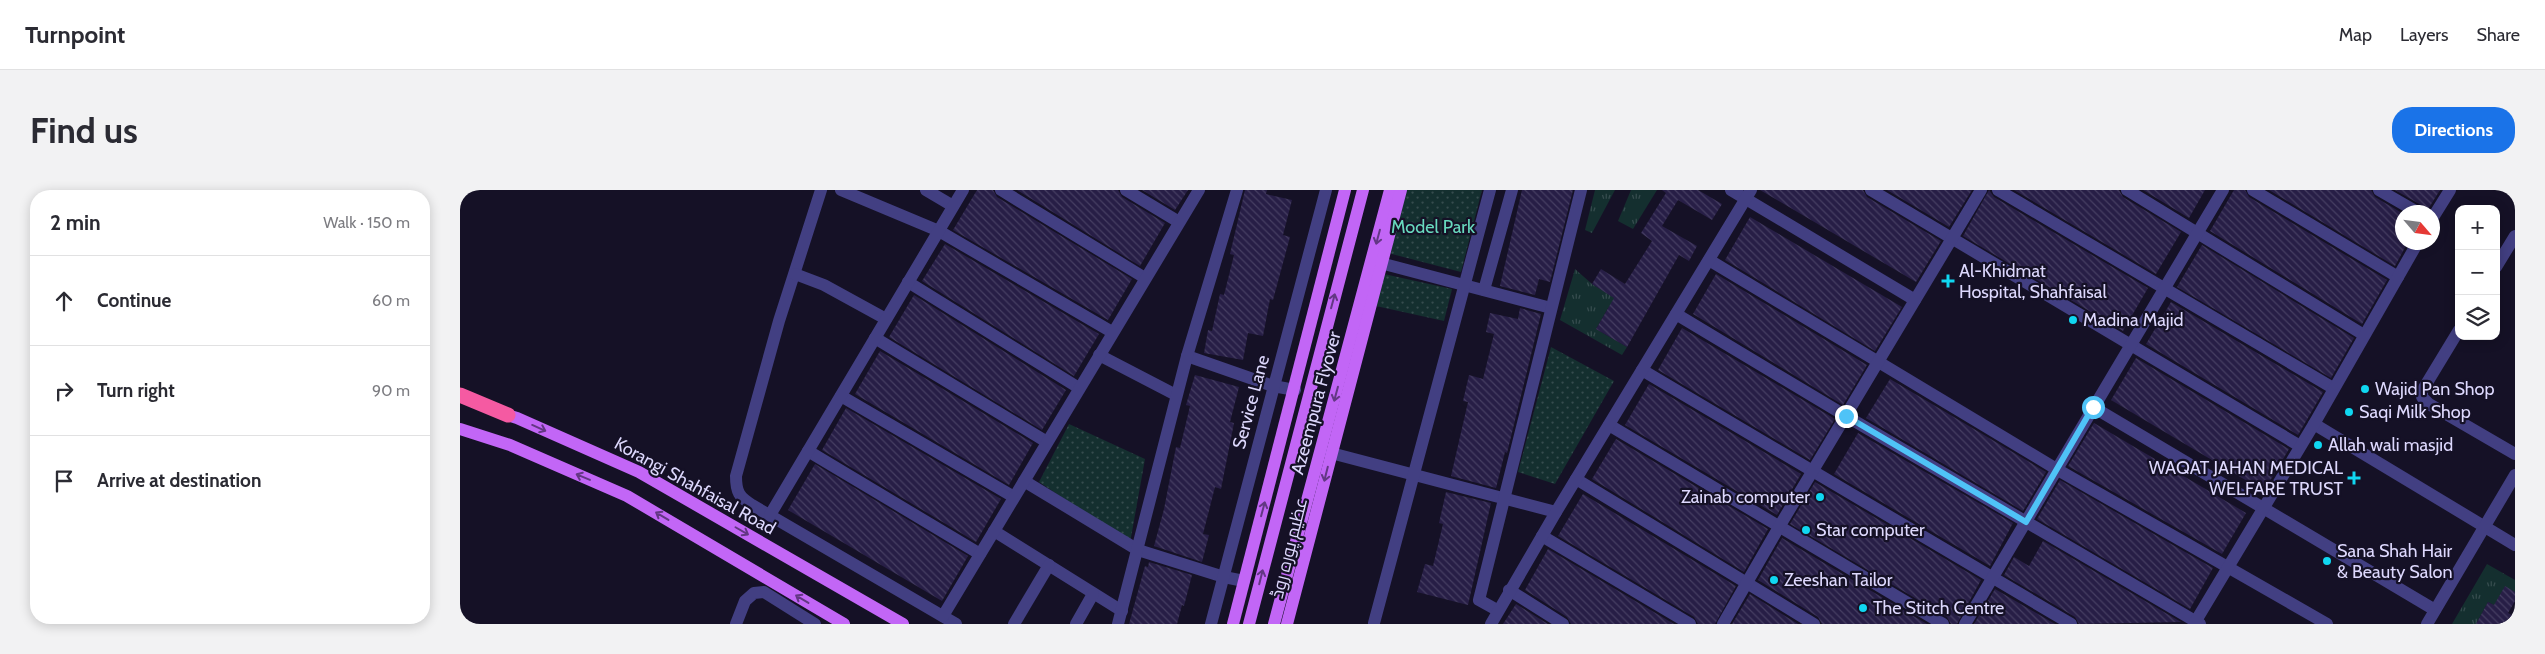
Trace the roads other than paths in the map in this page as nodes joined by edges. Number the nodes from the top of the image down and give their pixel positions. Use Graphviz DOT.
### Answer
graph roads {
  1 [pos="821,190"];
  2 [pos="841,190"];
  3 [pos="926,190"];
  4 [pos="963,190"];
  5 [pos="1001,190"];
  6 [pos="1126,190"];
  7 [pos="1199,190"];
  8 [pos="1237,190"];
  9 [pos="1326,190"];
  10 [pos="1345,190"];
  11 [pos="1363,190"];
  12 [pos="1390,190"];
  13 [pos="1401,190"];
  14 [pos="1490,190"];
  15 [pos="1512,190"];
  16 [pos="1581,190"];
  17 [pos="1731,190"];
  18 [pos="1871,190"];
  19 [pos="1981,190"];
  20 [pos="1998,190"];
  21 [pos="2127,190"];
  22 [pos="2223,190"];
  23 [pos="2253,190"];
  24 [pos="2379,190"];
  25 [pos="2450,190"];
  26 [pos="1748,194"];
  27 [pos="2405,205"];
  28 [pos="953,206"];
  29 [pos="2440,206"];
  30 [pos="1179,222"];
  31 [pos="939,231"];
  32 [pos="2197,232"];
  33 [pos="2515,236"];
  34 [pos="1952,240"];
  35 [pos="2413,250"];
  36 [pos="1709,260"];
  37 [pos="2500,260"];
  38 [pos="1388,265"];
  39 [pos="795,274"];
  40 [pos="2398,277"];
  41 [pos="1145,278"];
  42 [pos="908,282"];
  43 [pos="1465,285"];
  44 [pos="2163,288"];
  45 [pos="1484,290"];
  46 [pos="1916,300"];
  47 [pos="1551,308"];
  48 [pos="1676,314"];
  49 [pos="886,319"];
  50 [pos="1112,332"];
  51 [pos="2364,335"];
  52 [pos="2455,337"];
  53 [pos="875,338"];
  54 [pos="2130,344"];
  55 [pos="1099,355"];
  56 [pos="1187,356"];
  57 [pos="1878,363"];
  58 [pos="1642,370"];
  59 [pos="1273,386"];
  60 [pos="1079,388"];
  61 [pos="2333,388"];
  62 [pos="1295,390"];
  63 [pos="460,395"];
  64 [pos="841,396"];
  65 [pos="1176,396"];
  66 [pos="460,400"];
  67 [pos="2093,407"];
  68 [pos="508,415"];
  69 [pos="1846,416"];
  70 [pos="2314,424"];
  71 [pos="1609,425"];
  72 [pos="460,430"];
  73 [pos="1047,442"];
  74 [pos="2300,446"];
  75 [pos="808,451"];
  76 [pos="1331,453"];
  77 [pos="2515,454"];
  78 [pos="2058,470"];
  79 [pos="1812,472"];
  80 [pos="1412,474"];
  81 [pos="2515,475"];
  82 [pos="1576,480"];
  83 [pos="1024,481"];
  84 [pos="1014,497"];
  85 [pos="1503,497"];
  86 [pos="2262,509"];
  87 [pos="1556,512"];
  88 [pos="770,515"];
  89 [pos="2026,522"];
  90 [pos="1779,527"];
  91 [pos="2485,528"];
  92 [pos="994,531"];
  93 [pos="1542,536"];
  94 [pos="2515,545"];
  95 [pos="1138,550"];
  96 [pos="980,554"];
  97 [pos="1049,565"];
  98 [pos="2228,566"];
  99 [pos="1224,577"];
  100 [pos="1992,578"];
  101 [pos="1244,581"];
  102 [pos="1746,584"];
  103 [pos="1509,590"];
  104 [pos="1093,594"];
  105 [pos="1497,610"];
  106 [pos="2435,610"];
  107 [pos="943,616"];
  108 [pos="1120,618"];
  109 [pos="2196,623"];
  110 [pos="736,624"];
  111 [pos="815,624"];
  112 [pos="844,624"];
  113 [pos="903,624"];
  114 [pos="956,624"];
  115 [pos="1014,624"];
  116 [pos="1076,624"];
  117 [pos="1211,624"];
  118 [pos="1233,624"];
  119 [pos="1249,624"];
  120 [pos="1274,624"];
  121 [pos="1287,624"];
  122 [pos="1374,624"];
  123 [pos="1491,624"];
  124 [pos="1563,624"];
  125 [pos="1690,624"];
  126 [pos="1723,624"];
  127 [pos="1814,624"];
  128 [pos="1943,624"];
  129 [pos="1964,624"];
  130 [pos="2071,624"];
  131 [pos="2327,624"];
  132 [pos="2427,624"];
  1 -- 39 [label="street"];
  2 -- 31 [label="street"];
  3 -- 28 [label="street"];
  4 -- 28 [label="street"];
  5 -- 41 [label="street"];
  6 -- 30 [label="street"];
  7 -- 30 [label="street"];
  8 -- 56 [label="street"];
  9 -- 59 [label="street, Service Lane"];
  10 -- 62 [label="main road, عظیم پورہ روڈ"];
  119 -- 11 [label="main road, Azeempura Flyover, one-way"];
  12 -- 120 [label="main road, Azeempura Flyover, one-way"];
  13 -- 76 [label="main road, عظیم پورہ روڈ"];
  14 -- 43 [label="street"];
  15 -- 45 [label="street"];
  16 -- 47 [label="street"];
  17 -- 26 [label="street"];
  18 -- 34 [label="street"];
  19 -- 34 [label="street"];
  20 -- 44 [label="street"];
  21 -- 32 [label="street"];
  22 -- 32 [label="street"];
  23 -- 40 [label="street"];
  24 -- 27 [label="street"];
  25 -- 29 [label="street"];
  26 -- 36 [label="street"];
  26 -- 46 [label="street"];
  28 -- 31 [label="street"];
  30 -- 41 [label="street"];
  31 -- 42 [label="street"];
  31 -- 50 [label="street"];
  32 -- 44 [label="street"];
  32 -- 51 [label="street"];
  33 -- 37 [label="street"];
  34 -- 46 [label="street"];
  34 -- 54 [label="street"];
  35 -- 40 [label="street"];
  36 -- 48 [label="street"];
  36 -- 57 [label="street"];
  38 -- 43 [label="street"];
  39 -- 49 [label="street"];
  39 -- 88 [label="street"];
  40 -- 51 [label="street"];
  41 -- 50 [label="street"];
  42 -- 49 [label="street"];
  42 -- 60 [label="street"];
  43 -- 45 [label="street"];
  43 -- 80 [label="street"];
  44 -- 54 [label="street"];
  44 -- 61 [label="street"];
  45 -- 47 [label="street"];
  46 -- 57 [label="street"];
  47 -- 85 [label="street"];
  48 -- 58 [label="street"];
  48 -- 69 [label="street"];
  49 -- 53 [label="street"];
  50 -- 55 [label="street"];
  51 -- 61 [label="street"];
  52 -- 77 [label="street"];
  53 -- 64 [label="street"];
  53 -- 73 [label="street"];
  54 -- 67 [label="street"];
  54 -- 74 [label="street"];
  55 -- 60 [label="street"];
  55 -- 65 [label="street"];
  56 -- 59 [label="street"];
  56 -- 65 [label="street"];
  57 -- 69 [label="street"];
  57 -- 78 [label="street"];
  58 -- 71 [label="street"];
  58 -- 79 [label="street"];
  59 -- 62 [label="street"];
  59 -- 99 [label="street, Service Lane"];
  60 -- 73 [label="street"];
  61 -- 70 [label="street"];
  101 -- 62 [label="main road, عظیم پورہ روڈ, one-way"];
  63 -- 68 [label="highway"];
  64 -- 75 [label="street"];
  64 -- 84 [label="street"];
  65 -- 95 [label="street"];
  66 -- 68 [label="main road, Korangi Shahfaisal Road"];
  67 -- 78 [label="street"];
  67 -- 86 [label="street"];
  68 -- 113 [label="main road, Korangi Shahfaisal Road, one-way"];
  69 -- 79 [label="street"];
  69 -- 89 [label="street"];
  70 -- 74 [label="street"];
  70 -- 91 [label="street"];
  71 -- 82 [label="street"];
  71 -- 90 [label="street"];
  112 -- 72 [label="main road, one-way"];
  73 -- 83 [label="street"];
  74 -- 86 [label="street"];
  75 -- 88 [label="street"];
  75 -- 96 [label="street"];
  76 -- 80 [label="street"];
  76 -- 121 [label="main road, عظیم پورہ روڈ, one-way"];
  78 -- 89 [label="street"];
  78 -- 98 [label="street"];
  79 -- 90 [label="street"];
  79 -- 100 [label="street"];
  80 -- 85 [label="street"];
  80 -- 122 [label="street"];
  81 -- 91 [label="street"];
  82 -- 87 [label="street"];
  82 -- 102 [label="street"];
  83 -- 84 [label="street"];
  83 -- 95 [label="street"];
  84 -- 92 [label="street"];
  85 -- 87 [label="street"];
  85 -- 105 [label="street"];
  86 -- 98 [label="street"];
  86 -- 106 [label="street"];
  87 -- 93 [label="street"];
  88 -- 107 [label="street"];
  89 -- 100 [label="street"];
  89 -- 109 [label="street"];
  90 -- 102 [label="street"];
  90 -- 128 [label="street"];
  91 -- 94 [label="street"];
  91 -- 106 [label="street"];
  92 -- 96 [label="street"];
  92 -- 97 [label="street"];
  93 -- 103 [label="street"];
  93 -- 125 [label="street"];
  95 -- 99 [label="street"];
  95 -- 108 [label="street"];
  96 -- 107 [label="street"];
  97 -- 104 [label="street"];
  97 -- 115 [label="street"];
  98 -- 109 [label="street"];
  98 -- 131 [label="street"];
  99 -- 101 [label="street"];
  99 -- 117 [label="street, Service Lane"];
  100 -- 129 [label="street"];
  100 -- 130 [label="street"];
  101 -- 118 [label="main road, عظیم پورہ روڈ"];
  102 -- 126 [label="street"];
  102 -- 127 [label="street"];
  103 -- 105 [label="street"];
  103 -- 124 [label="street"];
  104 -- 108 [label="street"];
  104 -- 116 [label="street"];
  105 -- 123 [label="street"];
  106 -- 132 [label="street"];
  107 -- 114 [label="street"];
  110 -- 111 [label="street"];
}
